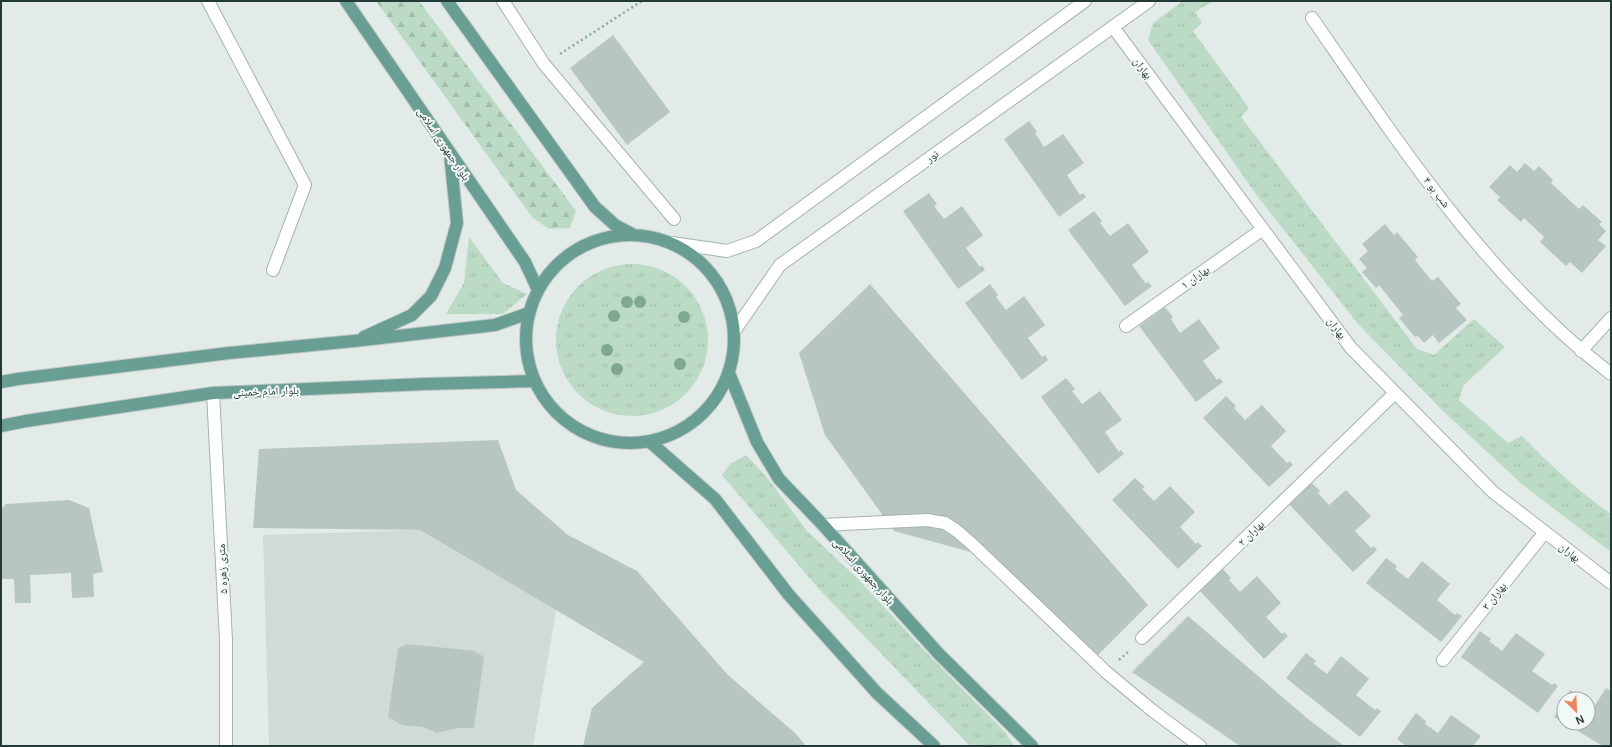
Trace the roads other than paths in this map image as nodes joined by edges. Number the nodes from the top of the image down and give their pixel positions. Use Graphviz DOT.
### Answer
graph roads {
  1 [pos="208,1"];
  2 [pos="346,1"];
  3 [pos="503,1"];
  4 [pos="1085,1"];
  5 [pos="1149,1"];
  6 [pos="448,2"];
  7 [pos="1312,18"];
  8 [pos="1113,27"];
  9 [pos="450,153"];
  10 [pos="674,219"];
  11 [pos="1263,229"];
  12 [pos="634,235"];
  13 [pos="672,243"];
  14 [pos="273,270"];
  15 [pos="538,290"];
  16 [pos="529,313"];
  17 [pos="1611,318"];
  18 [pos="1126,326"];
  19 [pos="735,330"];
  20 [pos="354,341"];
  21 [pos="1581,351"];
  22 [pos="729,373"];
  23 [pos="1611,374"];
  24 [pos="533,381"];
  25 [pos="1,382"];
  26 [pos="213,393"];
  27 [pos="1396,393"];
  28 [pos="1,426"];
  29 [pos="650,442"];
  30 [pos="823,525"];
  31 [pos="1545,532"];
  32 [pos="1611,583"];
  33 [pos="1142,638"];
  34 [pos="1443,660"];
  35 [pos="226,746"];
  36 [pos="934,746"];
  37 [pos="1032,746"];
  38 [pos="1200,746"];
  1 -- 14 [label="street"];
  2 -- 9 [label="main road, بلوار جمهوری اسلامی"];
  3 -- 10 [label="street"];
  4 -- 13 [label="street"];
  5 -- 8 [label="street, نور"];
  6 -- 12 [label="main road"];
  7 -- 21 [label="street, شب بو ۴"];
  8 -- 11 [label="street, بهاران"];
  8 -- 19 [label="street, نور"];
  9 -- 15 [label="main road, بلوار جمهوری اسلامی"];
  9 -- 20 [label="main road"];
  11 -- 18 [label="street, بهاران ۱"];
  11 -- 27 [label="street, بهاران"];
  12 -- 13 [label="main road"];
  12 -- 15 [label="main road"];
  13 -- 19 [label="main road"];
  15 -- 16 [label="main road"];
  16 -- 20 [label="main road"];
  16 -- 24 [label="main road"];
  17 -- 21 [label="street"];
  19 -- 22 [label="main road"];
  20 -- 25 [label="main road"];
  21 -- 23 [label="street, شب بو ۴"];
  22 -- 29 [label="main road"];
  22 -- 30 [label="main road, بلوار جمهوری اسلامی"];
  24 -- 26 [label="main road, بلوار امام خمینی"];
  24 -- 29 [label="main road"];
  26 -- 28 [label="main road, بلوار امام خمینی"];
  26 -- 35 [label="street, ۵ متری زهره"];
  27 -- 31 [label="street, بهاران"];
  27 -- 33 [label="street, بهاران ۲"];
  29 -- 36 [label="main road"];
  30 -- 37 [label="main road, بلوار جمهوری اسلامی"];
  30 -- 38 [label="street"];
  31 -- 32 [label="street, بهاران"];
  31 -- 34 [label="street, بهاران ۳"];
}
